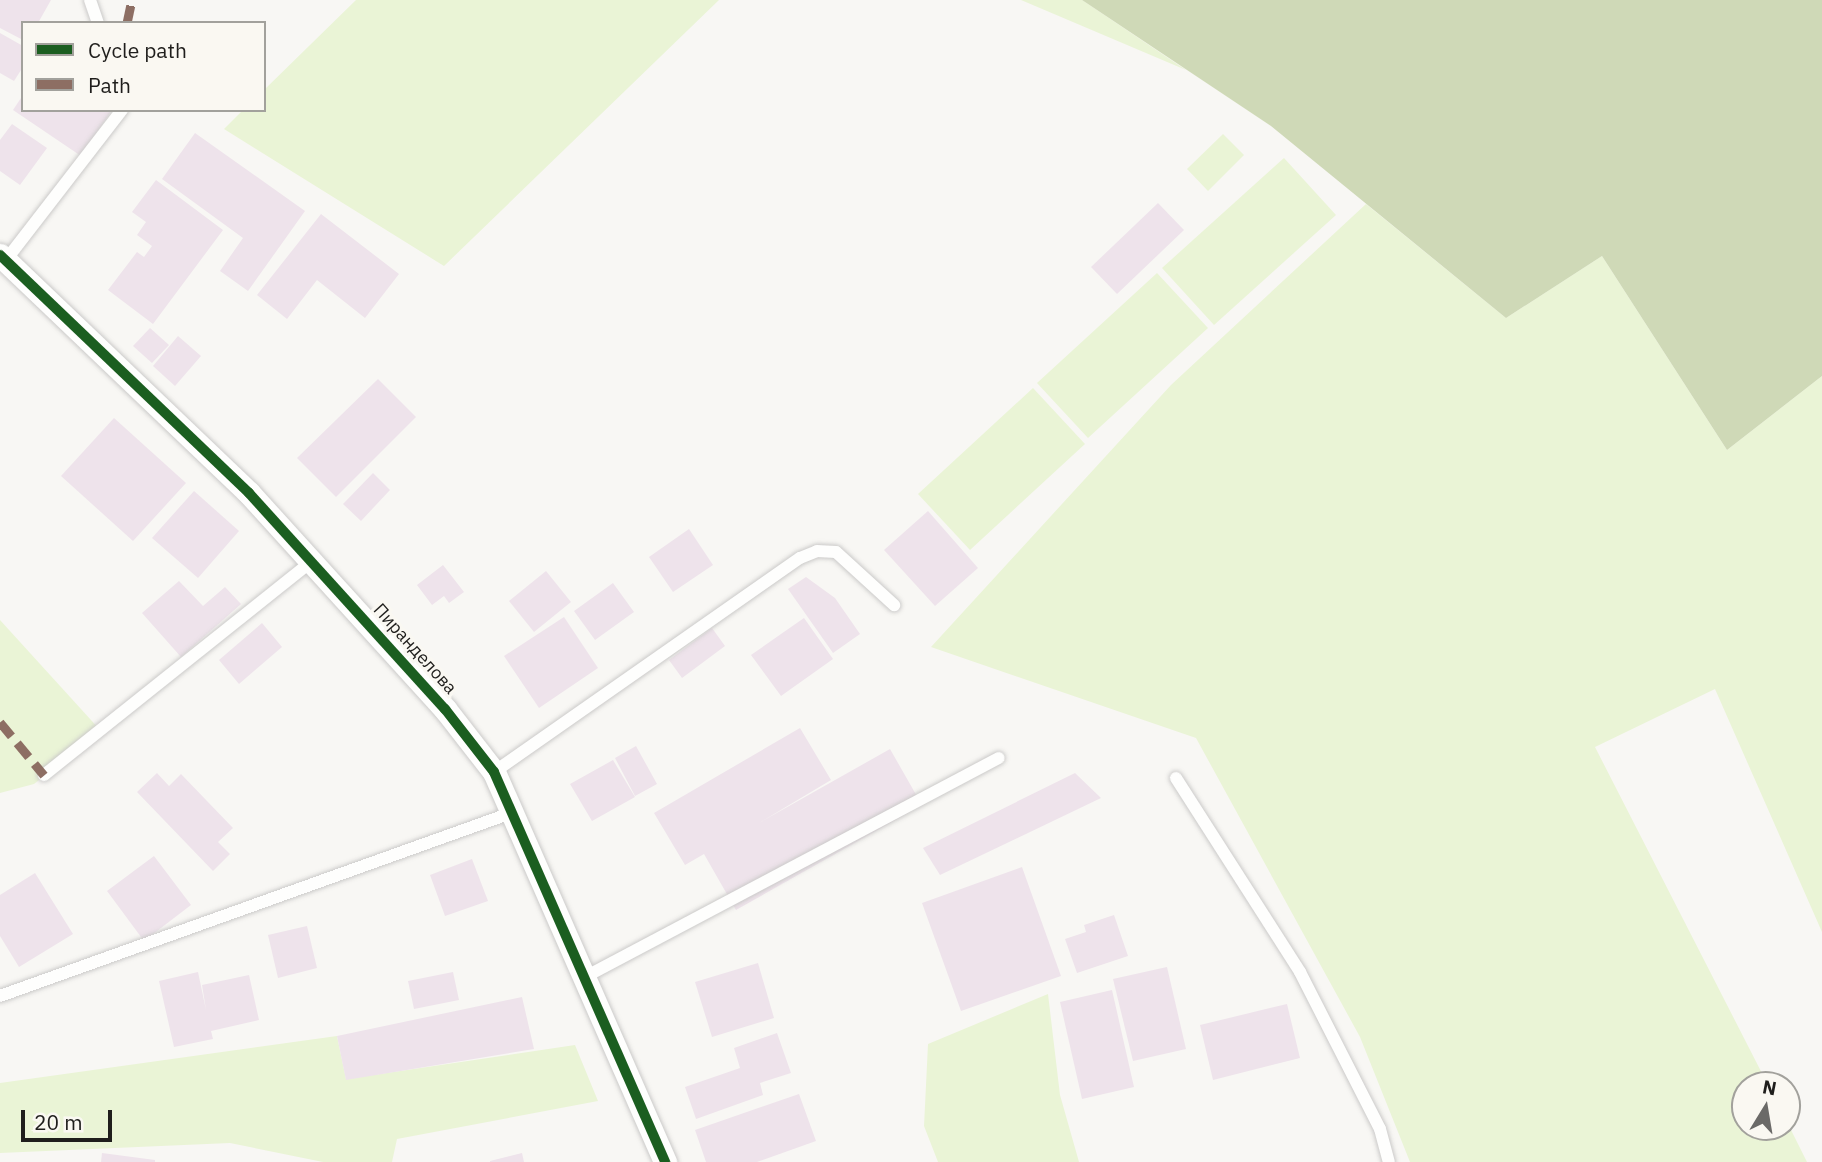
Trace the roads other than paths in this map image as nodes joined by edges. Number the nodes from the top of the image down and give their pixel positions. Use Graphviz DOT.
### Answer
graph roads {
  1 [pos="90,0"];
  2 [pos="97,21"];
  3 [pos="120,112"];
  4 [pos="3,257"];
  5 [pos="313,561"];
  6 [pos="894,605"];
  7 [pos="999,758"];
  8 [pos="494,772"];
  9 [pos="44,775"];
  10 [pos="1176,778"];
  11 [pos="515,812"];
  12 [pos="584,977"];
  13 [pos="0,996"];
  14 [pos="665,1162"];
  15 [pos="1389,1162"];
  1 -- 2 [label="lane"];
  3 -- 4 [label="lane"];
  4 -- 5 [label="street, Пиранделова"];
  5 -- 8 [label="street, Пиранделова"];
  5 -- 9 [label="lane"];
  6 -- 8 [label="lane"];
  7 -- 12 [label="lane"];
  8 -- 11 [label="street, Пиранделова"];
  10 -- 15 [label="lane"];
  11 -- 12 [label="street, Пиранделова"];
  11 -- 13 [label="lane"];
  12 -- 14 [label="street, Пиранделова"];
}
